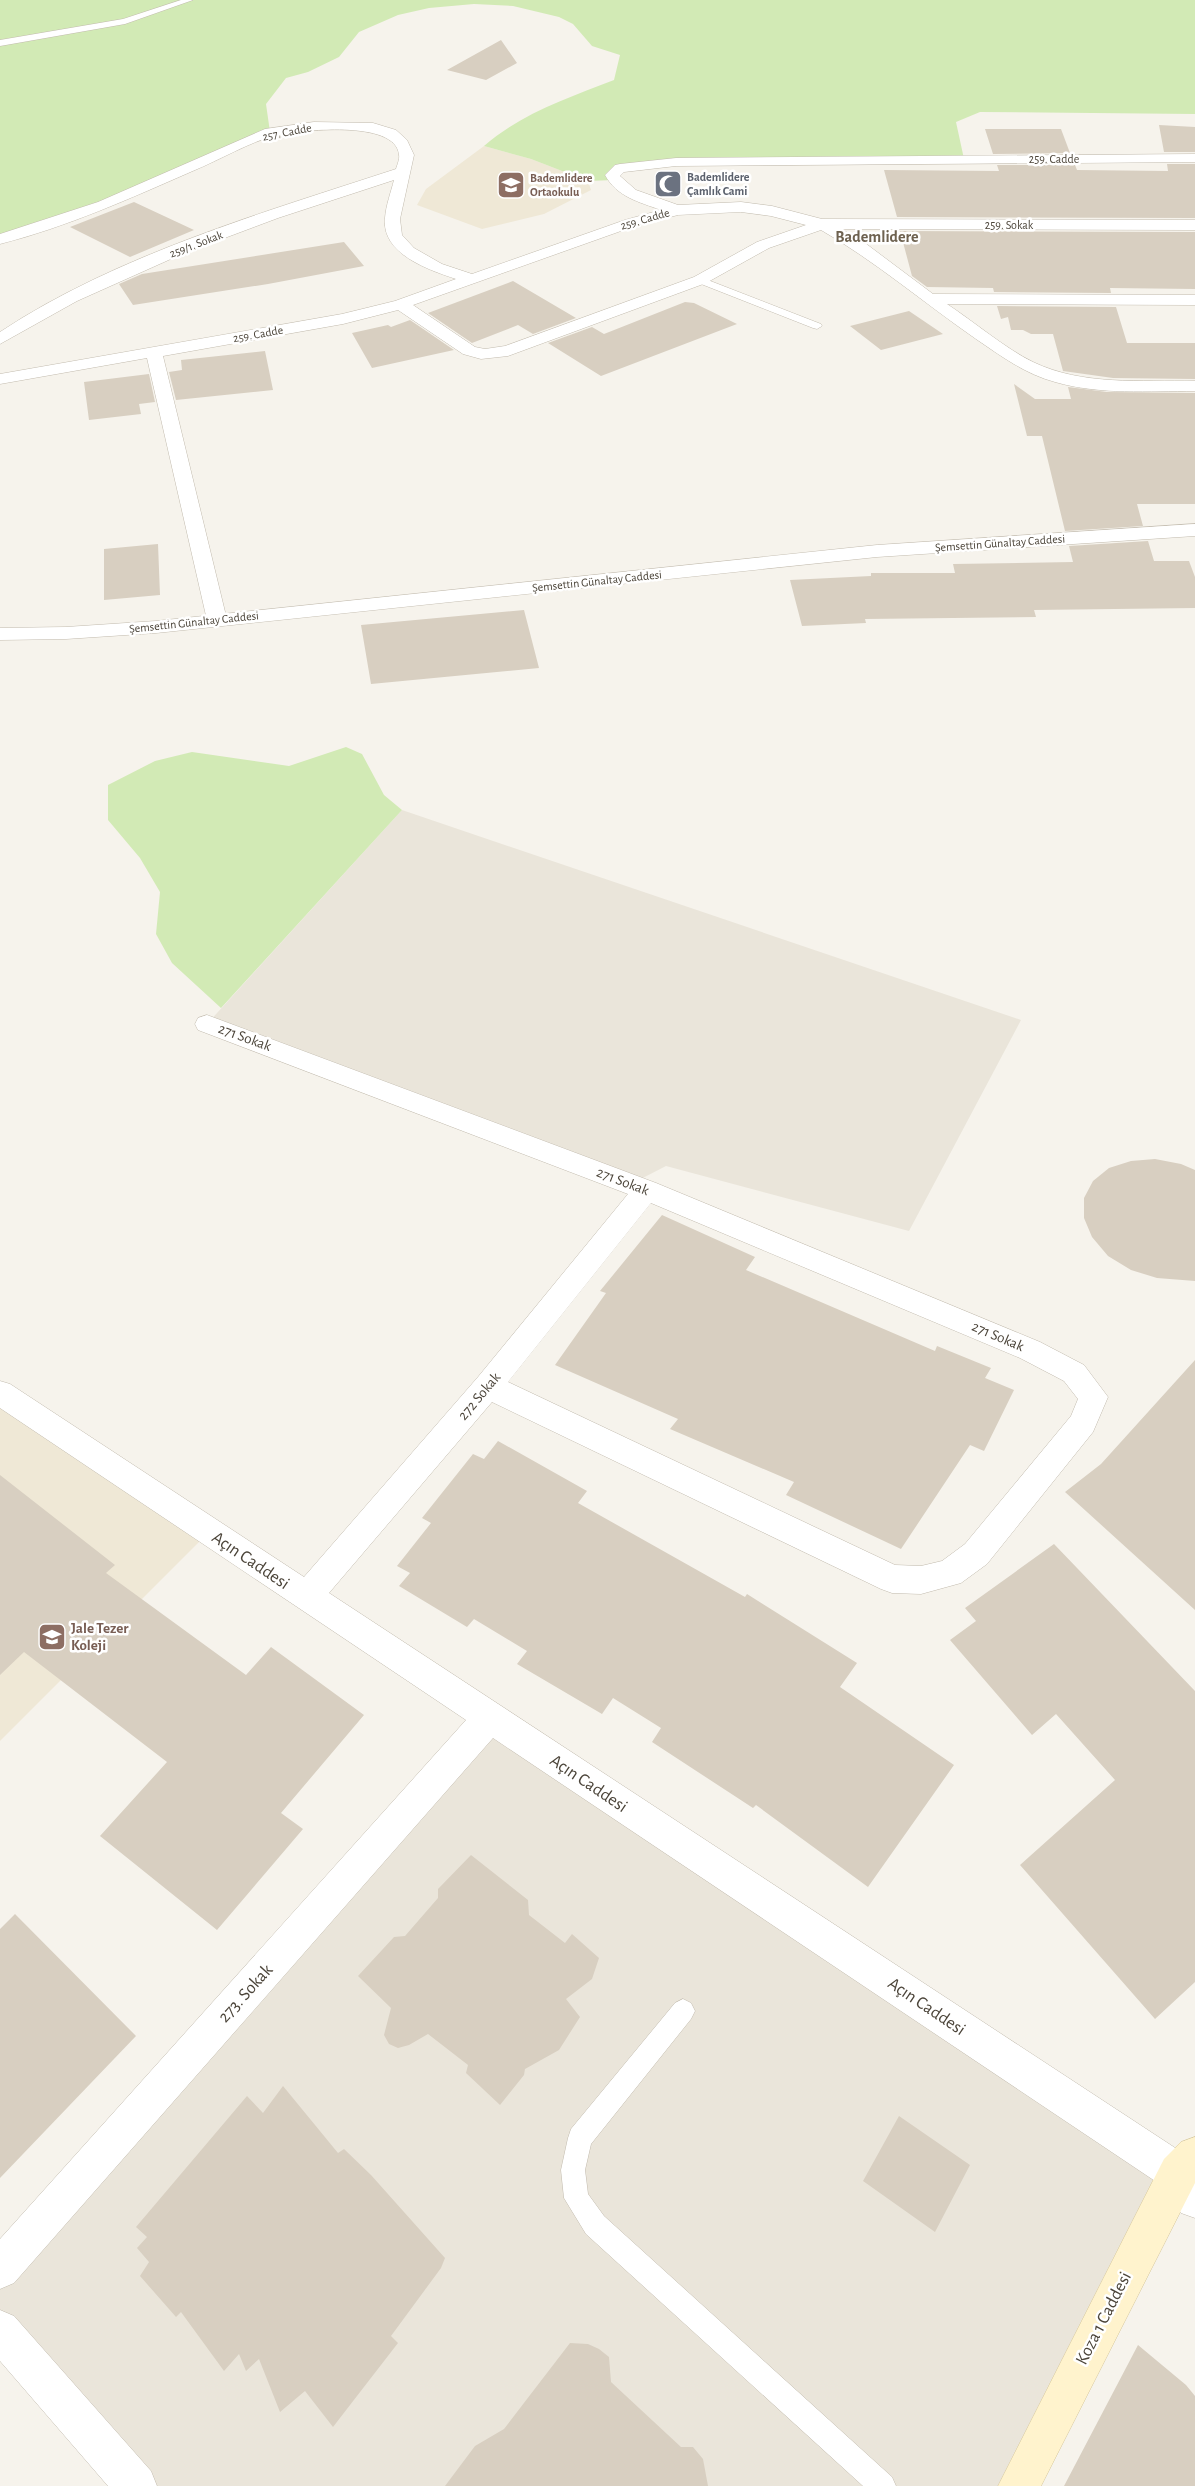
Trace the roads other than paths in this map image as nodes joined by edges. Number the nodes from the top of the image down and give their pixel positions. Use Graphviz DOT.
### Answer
graph roads {
  1 [pos="189,0"];
  2 [pos="0,43"];
  3 [pos="1195,158"];
  4 [pos="403,172"];
  5 [pos="677,210"];
  6 [pos="822,224"];
  7 [pos="1195,225"];
  8 [pos="0,239"];
  9 [pos="472,279"];
  10 [pos="700,280"];
  11 [pos="928,299"];
  12 [pos="1195,300"];
  13 [pos="401,304"];
  14 [pos="817,326"];
  15 [pos="0,339"];
  16 [pos="154,353"];
  17 [pos="0,379"];
  18 [pos="1195,386"];
  19 [pos="1195,530"];
  20 [pos="217,620"];
  21 [pos="0,634"];
  22 [pos="207,1024"];
  23 [pos="646,1190"];
  24 [pos="488,1386"];
  25 [pos="0,1393"];
  26 [pos="306,1597"];
  27 [pos="490,1717"];
  28 [pos="684,2011"];
  29 [pos="1189,2176"];
  30 [pos="0,2269"];
  31 [pos="0,2330"];
  32 [pos="136,2486"];
  33 [pos="883,2486"];
  34 [pos="1019,2486"];
  1 -- 2 [label="lane"];
  3 -- 5 [label="street, 259. Cadde"];
  4 -- 8 [label="street, 257. Cadde"];
  4 -- 9 [label="street, 257. Cadde"];
  4 -- 15 [label="street, 259/1. Sokak"];
  5 -- 6 [label="street"];
  5 -- 9 [label="street, 259. Cadde"];
  6 -- 7 [label="street, 259. Sokak"];
  6 -- 10 [label="street"];
  6 -- 11 [label="street"];
  9 -- 13 [label="street, 259. Cadde"];
  10 -- 13 [label="street"];
  10 -- 14 [label="lane"];
  11 -- 12 [label="street"];
  11 -- 18 [label="street"];
  13 -- 16 [label="street, 259. Cadde"];
  16 -- 17 [label="street, 259. Cadde"];
  16 -- 20 [label="street"];
  19 -- 20 [label="street, Şemsettin Günaltay Caddesi"];
  20 -- 21 [label="street, Şemsettin Günaltay Caddesi"];
  22 -- 23 [label="street, 271 Sokak"];
  23 -- 24 [label="street, 272 Sokak"];
  23 -- 24 [label="street, 271 Sokak"];
  24 -- 26 [label="street, 272 Sokak"];
  25 -- 26 [label="street, Açın Caddesi"];
  26 -- 27 [label="street, Açın Caddesi"];
  27 -- 29 [label="street, Açın Caddesi"];
  27 -- 30 [label="street, 273. Sokak"];
  28 -- 33 [label="lane"];
  29 -- 34 [label="main road, Koza 1 Caddesi"];
  31 -- 32 [label="street"];
}
